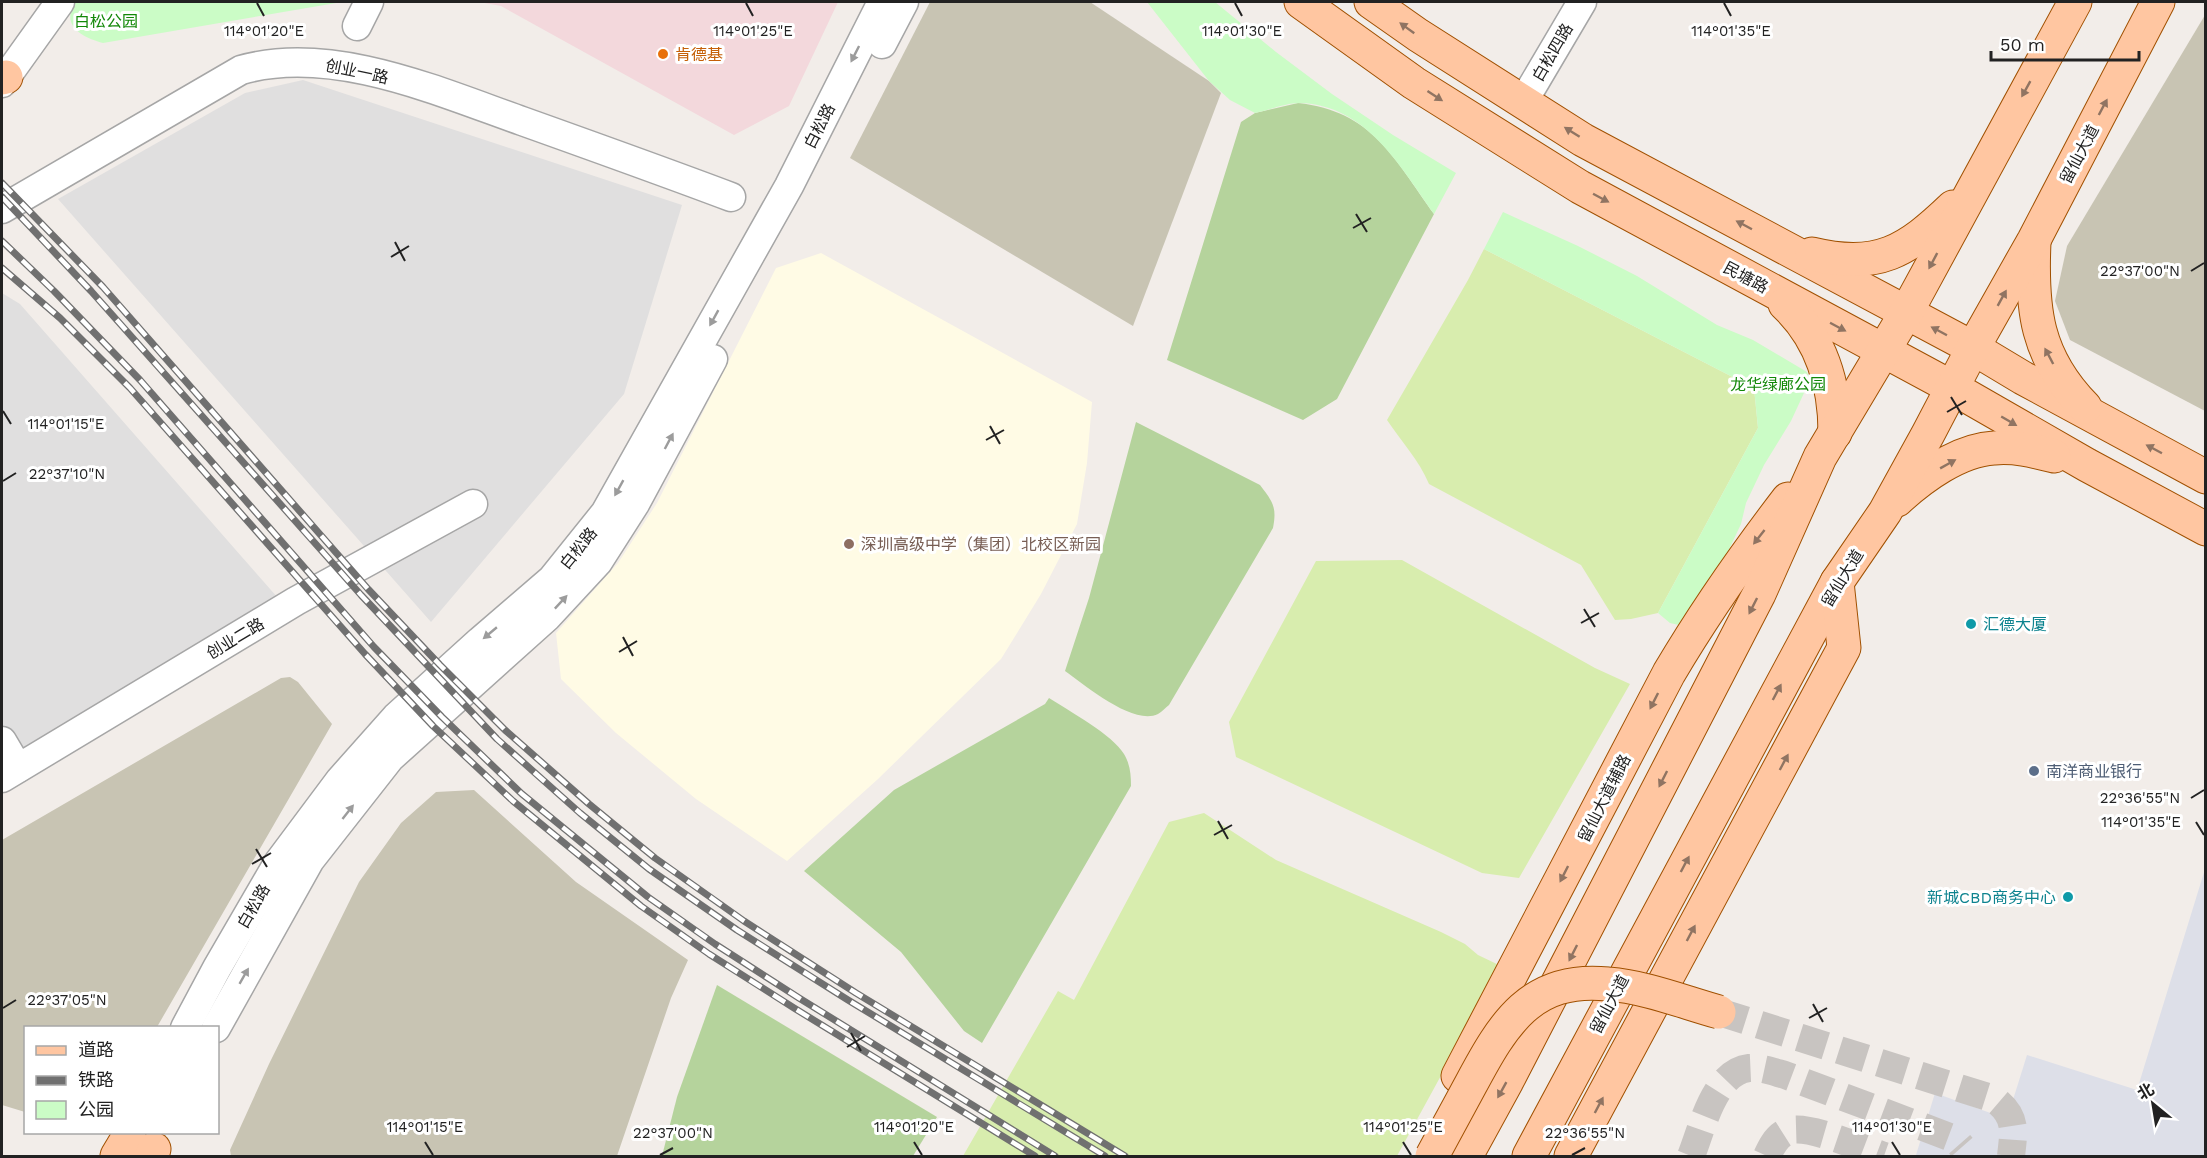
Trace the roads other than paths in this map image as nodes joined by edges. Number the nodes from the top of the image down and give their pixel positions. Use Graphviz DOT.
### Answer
graph roads {
  1 [pos="60,2"];
  2 [pos="882,2"];
  3 [pos="904,2"];
  4 [pos="1301,2"];
  5 [pos="1371,2"];
  6 [pos="1582,2"];
  7 [pos="2075,2"];
  8 [pos="2158,2"];
  9 [pos="3,79"];
  10 [pos="1523,102"];
  11 [pos="1982,170"];
  12 [pos="731,197"];
  13 [pos="2,209"];
  14 [pos="2034,240"];
  15 [pos="1784,246"];
  16 [pos="1768,289"];
  17 [pos="1906,313"];
  18 [pos="1973,348"];
  19 [pos="1884,351"];
  20 [pos="1953,388"];
  21 [pos="2097,419"];
  22 [pos="1827,445"];
  23 [pos="2087,465"];
  24 [pos="2197,472"];
  25 [pos="473,504"];
  26 [pos="2168,509"];
  27 [pos="1885,512"];
  28 [pos="2205,529"];
  29 [pos="1837,582"];
  30 [pos="2,741"];
  31 [pos="10,773"];
  32 [pos="1719,1012"];
  33 [pos="187,1026"];
  34 [pos="217,1026"];
  35 [pos="1416,1156"];
  36 [pos="1432,1156"];
  37 [pos="1466,1156"];
  38 [pos="1529,1156"];
  39 [pos="1571,1156"];
  1 -- 9 [label="street"];
  2 -- 33 [label="street, 白松路, one-way"];
  34 -- 3 [label="street, 白松路, one-way"];
  4 -- 16 [label="main road, 民塘路, one-way"];
  10 -- 5 [label="main road, one-way"];
  6 -- 10 [label="street, 白松四路"];
  7 -- 11 [label="main road, one-way"];
  14 -- 8 [label="main road, 留仙大道, one-way"];
  15 -- 10 [label="main road, one-way"];
  11 -- 15 [label="main road"];
  11 -- 17 [label="main road, one-way"];
  12 -- 13 [label="street, 创业一路"];
  18 -- 14 [label="main road, 留仙大道, one-way"];
  21 -- 14 [label="main road, one-way"];
  15 -- 17 [label="main road"];
  16 -- 19 [label="main road, 民塘路, one-way"];
  16 -- 22 [label="main road"];
  18 -- 17 [label="main road, one-way"];
  17 -- 19 [label="main road"];
  18 -- 20 [label="main road, 留仙大道"];
  18 -- 21 [label="main road"];
  19 -- 20 [label="main road, 民塘路"];
  19 -- 22 [label="main road"];
  20 -- 23 [label="main road, 民塘路, one-way"];
  20 -- 27 [label="main road, 留仙大道"];
  24 -- 21 [label="main road, one-way"];
  22 -- 35 [label="main road, 留仙大道辅路, one-way"];
  22 -- 37 [label="main road, one-way"];
  23 -- 26 [label="main road, 民塘路"];
  27 -- 23 [label="main road, one-way"];
  24 -- 26 [label="main road"];
  25 -- 31 [label="street, 创业二路"];
  26 -- 28 [label="main road, 民塘路"];
  27 -- 29 [label="main road, 留仙大道"];
  38 -- 29 [label="main road, 留仙大道, one-way"];
  39 -- 29 [label="main road, one-way"];
  30 -- 31 [label="street"];
  32 -- 36 [label="main road, bridge"];
}
